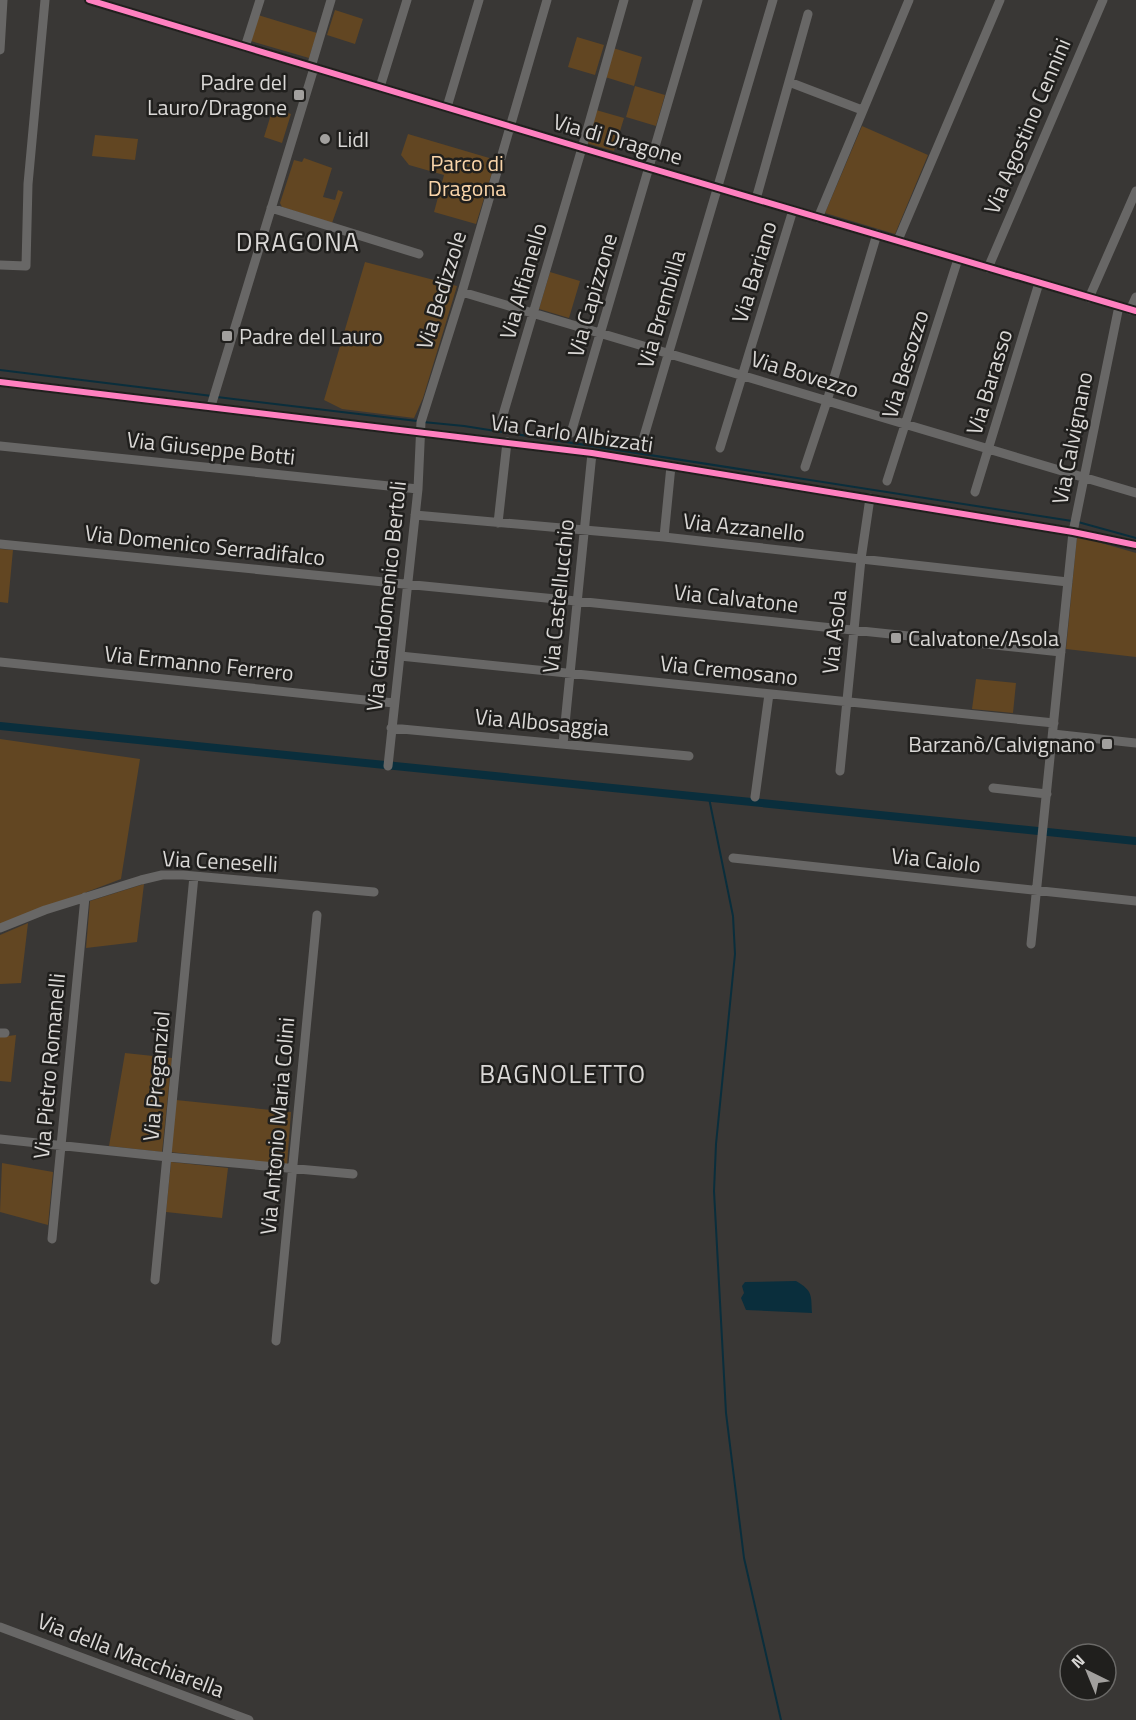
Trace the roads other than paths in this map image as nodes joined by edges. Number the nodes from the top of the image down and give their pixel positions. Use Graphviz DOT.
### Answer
graph roads {
  1 [pos="3,0"];
  2 [pos="45,0"];
  3 [pos="89,0"];
  4 [pos="260,0"];
  5 [pos="331,0"];
  6 [pos="406,0"];
  7 [pos="479,0"];
  8 [pos="548,0"];
  9 [pos="624,0"];
  10 [pos="698,0"];
  11 [pos="773,0"];
  12 [pos="909,0"];
  13 [pos="1000,0"];
  14 [pos="1103,0"];
  15 [pos="808,14"];
  16 [pos="245,47"];
  17 [pos="0,50"];
  18 [pos="313,67"];
  19 [pos="789,82"];
  20 [pos="380,87"];
  21 [pos="447,106"];
  22 [pos="862,110"];
  23 [pos="511,126"];
  24 [pos="582,148"];
  25 [pos="650,168"];
  26 [pos="718,187"];
  27 [pos="1136,191"];
  28 [pos="756,199"];
  29 [pos="271,208"];
  30 [pos="793,210"];
  31 [pos="818,218"];
  32 [pos="877,234"];
  33 [pos="898,240"];
  34 [pos="419,254"];
  35 [pos="958,259"];
  36 [pos="0,265"];
  37 [pos="988,268"];
  38 [pos="1039,283"];
  39 [pos="462,292"];
  40 [pos="1089,297"];
  41 [pos="1136,297"];
  42 [pos="1119,306"];
  43 [pos="1133,310"];
  44 [pos="534,313"];
  45 [pos="602,333"];
  46 [pos="669,353"];
  47 [pos="743,375"];
  48 [pos="0,382"];
  49 [pos="827,401"];
  50 [pos="212,406"];
  51 [pos="500,425"];
  52 [pos="906,425"];
  53 [pos="421,431"];
  54 [pos="571,433"];
  55 [pos="507,442"];
  56 [pos="642,443"];
  57 [pos="0,446"];
  58 [pos="720,448"];
  59 [pos="989,448"];
  60 [pos="592,453"];
  61 [pos="671,466"];
  62 [pos="805,466"];
  63 [pos="1083,477"];
  64 [pos="887,481"];
  65 [pos="418,489"];
  66 [pos="975,492"];
  67 [pos="1136,493"];
  68 [pos="870,498"];
  69 [pos="415,515"];
  70 [pos="498,523"];
  71 [pos="585,531"];
  72 [pos="1073,532"];
  73 [pos="664,537"];
  74 [pos="0,544"];
  75 [pos="1136,545"];
  76 [pos="861,559"];
  77 [pos="1068,582"];
  78 [pos="407,584"];
  79 [pos="576,601"];
  80 [pos="854,630"];
  81 [pos="1061,652"];
  82 [pos="400,656"];
  83 [pos="0,662"];
  84 [pos="570,673"];
  85 [pos="769,694"];
  86 [pos="846,702"];
  87 [pos="394,703"];
  88 [pos="1054,723"];
  89 [pos="391,728"];
  90 [pos="1053,734"];
  91 [pos="1136,743"];
  92 [pos="563,744"];
  93 [pos="689,756"];
  94 [pos="388,766"];
  95 [pos="840,771"];
  96 [pos="993,788"];
  97 [pos="1047,794"];
  98 [pos="755,797"];
  99 [pos="733,858"];
  100 [pos="194,876"];
  101 [pos="1037,890"];
  102 [pos="374,892"];
  103 [pos="85,897"];
  104 [pos="1136,901"];
  105 [pos="317,915"];
  106 [pos="0,928"];
  107 [pos="1031,944"];
  108 [pos="0,1139"];
  109 [pos="62,1146"];
  110 [pos="168,1157"];
  111 [pos="292,1168"];
  112 [pos="353,1174"];
  113 [pos="52,1239"];
  114 [pos="155,1280"];
  115 [pos="276,1341"];
  116 [pos="0,1627"];
  117 [pos="249,1720"];
  1 -- 17 [label="street"];
  2 -- 36 [label="street"];
  3 -- 16 [label="street, Via di Dragone"];
  4 -- 16 [label="street"];
  5 -- 18 [label="street"];
  6 -- 20 [label="street"];
  7 -- 21 [label="street"];
  8 -- 23 [label="street, Via Bedizzole"];
  9 -- 24 [label="street, Via Alfianello"];
  10 -- 25 [label="street, Via Capizzone"];
  11 -- 26 [label="street, Via Brembilla"];
  12 -- 22 [label="street"];
  13 -- 33 [label="street"];
  14 -- 37 [label="street, Via Agostino Cennini"];
  15 -- 19 [label="street"];
  16 -- 18 [label="street, Via di Dragone"];
  18 -- 20 [label="street, Via di Dragone"];
  18 -- 29 [label="street"];
  19 -- 22 [label="street"];
  19 -- 28 [label="street"];
  20 -- 21 [label="street, Via di Dragone"];
  21 -- 23 [label="street, Via di Dragone"];
  22 -- 31 [label="street"];
  23 -- 24 [label="street, Via di Dragone"];
  23 -- 39 [label="street, Via Bedizzole"];
  24 -- 25 [label="street, Via di Dragone"];
  24 -- 44 [label="street, Via Alfianello"];
  25 -- 26 [label="street, Via di Dragone"];
  25 -- 45 [label="street, Via Capizzone"];
  26 -- 28 [label="street, Via di Dragone"];
  26 -- 46 [label="street, Via Brembilla"];
  27 -- 40 [label="street"];
  28 -- 30 [label="street, Via di Dragone"];
  29 -- 34 [label="street"];
  29 -- 50 [label="street"];
  30 -- 31 [label="street, Via di Dragone"];
  30 -- 47 [label="street, Via Bariano"];
  31 -- 32 [label="street, Via di Dragone"];
  32 -- 33 [label="street, Via di Dragone"];
  32 -- 49 [label="street"];
  33 -- 35 [label="street, Via di Dragone"];
  35 -- 37 [label="street, Via di Dragone"];
  35 -- 52 [label="street, Via Besozzo"];
  37 -- 38 [label="street, Via di Dragone"];
  38 -- 40 [label="street, Via di Dragone"];
  38 -- 59 [label="street, Via Barasso"];
  39 -- 44 [label="street, Via Bovezzo"];
  39 -- 53 [label="street, Via Bedizzole"];
  40 -- 42 [label="street, Via di Dragone"];
  41 -- 43 [label="street"];
  42 -- 43 [label="street, Via di Dragone"];
  42 -- 63 [label="street, Via Calvignano"];
  44 -- 45 [label="street, Via Bovezzo"];
  44 -- 51 [label="street, Via Alfianello"];
  45 -- 46 [label="street, Via Bovezzo"];
  45 -- 54 [label="street, Via Capizzone"];
  46 -- 47 [label="street, Via Bovezzo"];
  46 -- 56 [label="street, Via Brembilla"];
  47 -- 49 [label="street, Via Bovezzo"];
  47 -- 58 [label="street, Via Bariano"];
  48 -- 50 [label="street, Via Carlo Albizzati"];
  49 -- 52 [label="street, Via Bovezzo"];
  49 -- 62 [label="street"];
  50 -- 53 [label="street, Via Carlo Albizzati"];
  52 -- 59 [label="street, Via Bovezzo"];
  52 -- 64 [label="street, Via Besozzo"];
  53 -- 55 [label="street, Via Carlo Albizzati"];
  53 -- 65 [label="street, Via Giandomenico Bertoli"];
  55 -- 60 [label="street, Via Carlo Albizzati"];
  55 -- 70 [label="street"];
  57 -- 65 [label="street, Via Giuseppe Botti"];
  59 -- 63 [label="street, Via Bovezzo"];
  59 -- 66 [label="street, Via Barasso"];
  60 -- 61 [label="street, Via Carlo Albizzati"];
  60 -- 71 [label="street, Via Castellucchio"];
  61 -- 68 [label="street, Via Carlo Albizzati"];
  61 -- 73 [label="street"];
  63 -- 67 [label="street, Via Bovezzo"];
  63 -- 72 [label="street, Via Calvignano"];
  65 -- 69 [label="street, Via Giandomenico Bertoli"];
  68 -- 72 [label="street, Via Carlo Albizzati"];
  68 -- 76 [label="street, Via Asola"];
  69 -- 70 [label="street, Via Azzanello"];
  69 -- 78 [label="street, Via Giandomenico Bertoli"];
  70 -- 71 [label="street, Via Azzanello"];
  71 -- 73 [label="street, Via Azzanello"];
  71 -- 79 [label="street, Via Castellucchio"];
  72 -- 75 [label="street, Via Carlo Albizzati"];
  72 -- 77 [label="street, Via Calvignano"];
  73 -- 76 [label="street, Via Azzanello"];
  74 -- 78 [label="street, Via Domenico Serradifalco"];
  76 -- 77 [label="street, Via Azzanello"];
  76 -- 80 [label="street, Via Asola"];
  77 -- 81 [label="street, Via Calvignano"];
  78 -- 79 [label="street, Via Calvatone"];
  78 -- 82 [label="street, Via Giandomenico Bertoli"];
  79 -- 80 [label="street, Via Calvatone"];
  79 -- 84 [label="street, Via Castellucchio"];
  80 -- 81 [label="street, Via Calvatone"];
  80 -- 86 [label="street, Via Asola"];
  81 -- 88 [label="street, Via Calvignano"];
  82 -- 84 [label="street, Via Cremosano"];
  82 -- 87 [label="street, Via Giandomenico Bertoli"];
  83 -- 87 [label="street, Via Ermanno Ferrero"];
  84 -- 85 [label="street, Via Cremosano"];
  84 -- 92 [label="street, Via Castellucchio"];
  85 -- 86 [label="street, Via Cremosano"];
  85 -- 98 [label="street"];
  86 -- 88 [label="street, Via Cremosano"];
  86 -- 95 [label="street, Via Asola"];
  87 -- 89 [label="street, Via Giandomenico Bertoli"];
  88 -- 90 [label="street, Via Calvignano"];
  89 -- 92 [label="street, Via Albosaggia"];
  89 -- 94 [label="street, Via Giandomenico Bertoli"];
  90 -- 91 [label="street"];
  90 -- 97 [label="street, Via Calvignano"];
  92 -- 93 [label="street, Via Albosaggia"];
  96 -- 97 [label="street"];
  97 -- 101 [label="street, Via Calvignano"];
  99 -- 101 [label="street, Via Caiolo"];
  100 -- 102 [label="street, Via Ceneselli"];
  100 -- 103 [label="street, Via Ceneselli"];
  100 -- 110 [label="street, Via Preganziol"];
  101 -- 104 [label="street, Via Caiolo"];
  101 -- 107 [label="street, Via Calvignano"];
  103 -- 106 [label="street, Via Ceneselli"];
  103 -- 109 [label="street, Via Pietro Romanelli"];
  105 -- 111 [label="street, Via Antonio Maria Colini"];
  108 -- 109 [label="street"];
  109 -- 110 [label="street"];
  109 -- 113 [label="street, Via Pietro Romanelli"];
  110 -- 111 [label="street"];
  110 -- 114 [label="street, Via Preganziol"];
  111 -- 112 [label="street"];
  111 -- 115 [label="street, Via Antonio Maria Colini"];
  116 -- 117 [label="street, Via della Macchiarella"];
}
